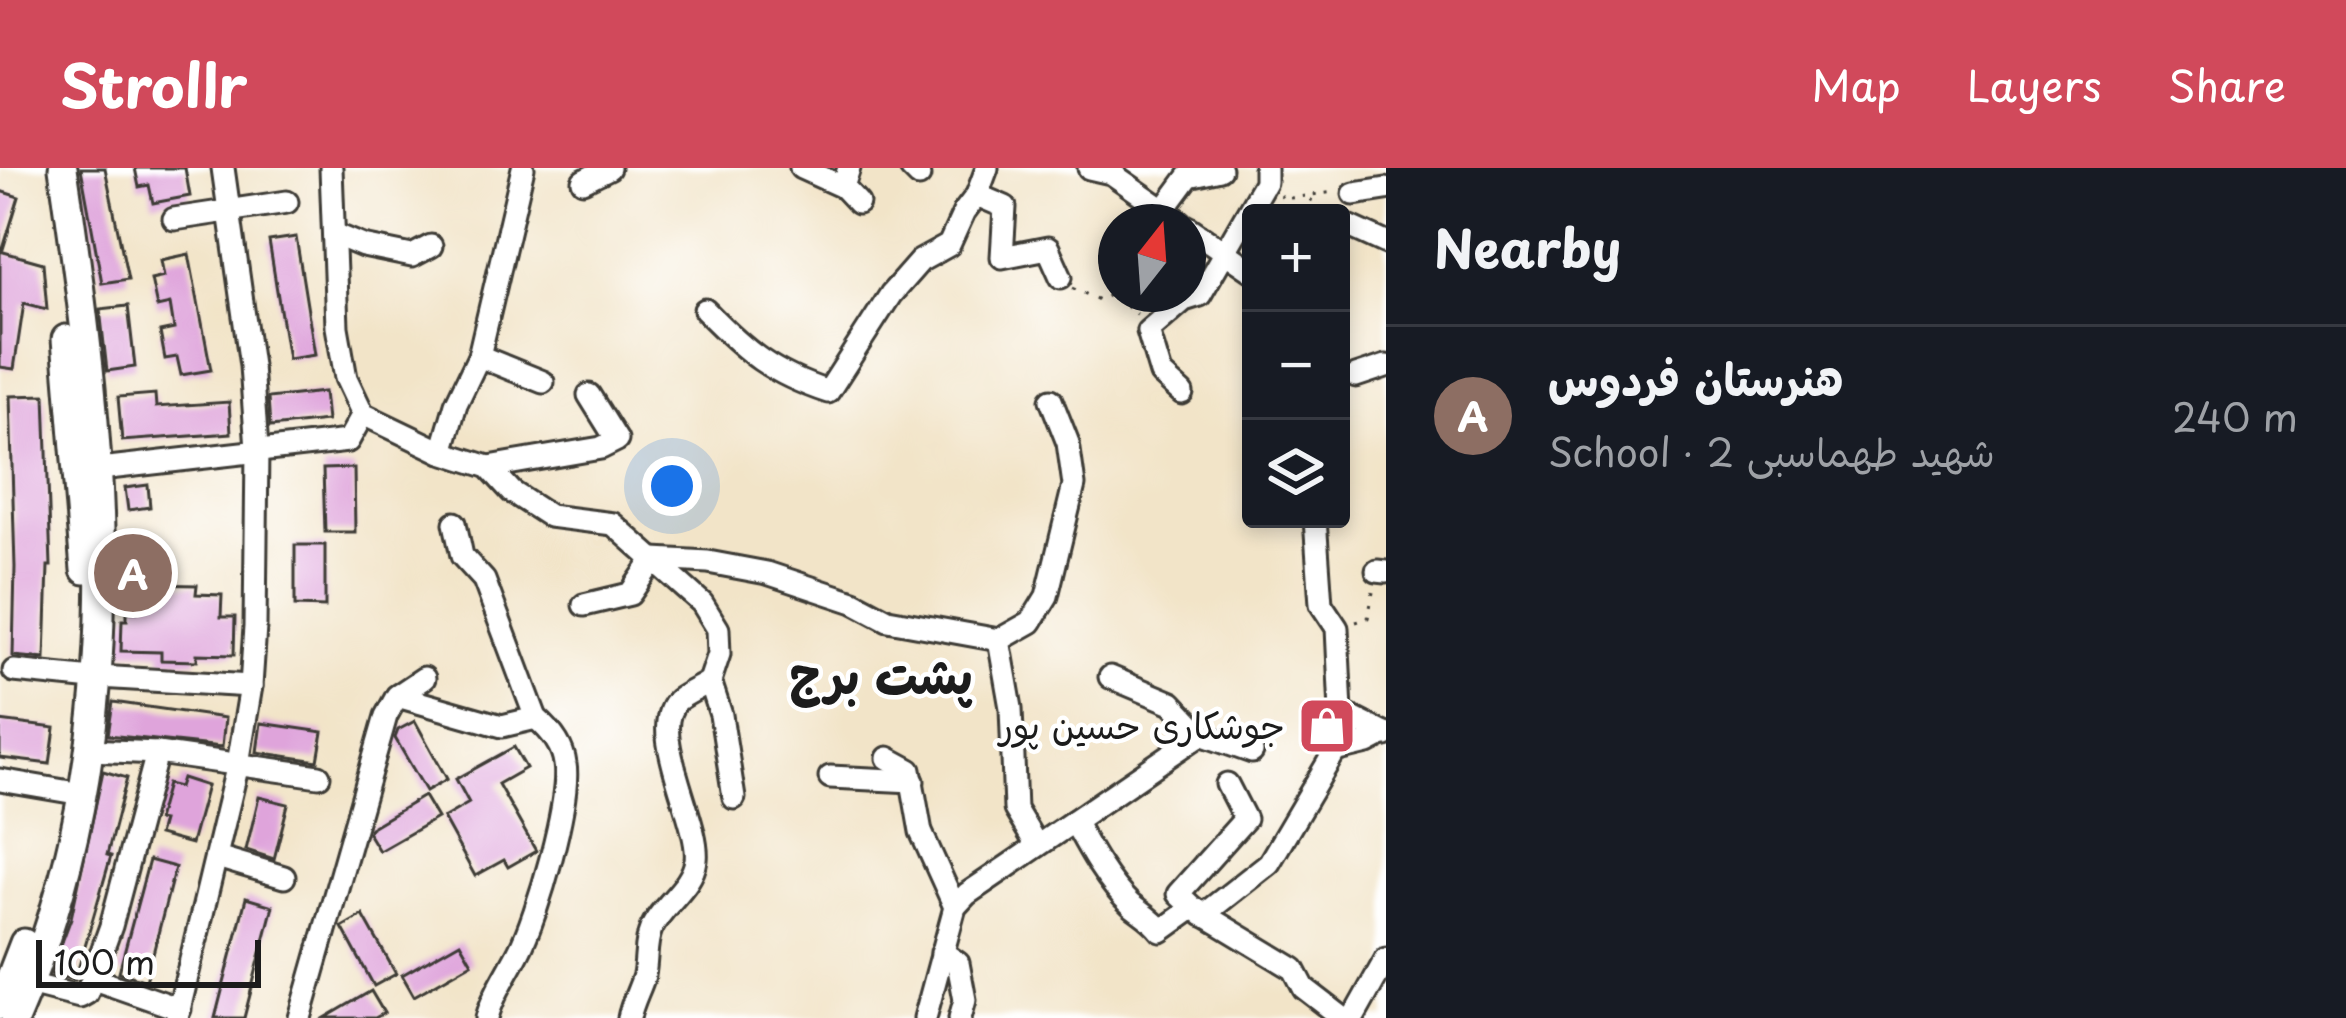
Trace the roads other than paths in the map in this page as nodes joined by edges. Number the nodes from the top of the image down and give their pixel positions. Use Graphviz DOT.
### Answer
graph roads {
  1 [pos="46,168"];
  2 [pos="62,168"];
  3 [pos="223,168"];
  4 [pos="331,168"];
  5 [pos="523,168"];
  6 [pos="609,168"];
  7 [pos="801,168"];
  8 [pos="987,168"];
  9 [pos="1089,168"];
  10 [pos="1220,170"];
  11 [pos="1265,175"];
  12 [pos="583,182"];
  13 [pos="850,186"];
  14 [pos="1386,189"];
  15 [pos="1354,194"];
  16 [pos="977,195"];
  17 [pos="287,202"];
  18 [pos="1155,204"];
  19 [pos="1182,204"];
  20 [pos="230,211"];
  21 [pos="174,219"];
  22 [pos="1350,227"];
  23 [pos="334,234"];
  24 [pos="1206,239"];
  25 [pos="1386,242"];
  26 [pos="431,246"];
  27 [pos="1226,253"];
  28 [pos="1242,264"];
  29 [pos="1061,277"];
  30 [pos="705,310"];
  31 [pos="479,356"];
  32 [pos="1386,366"];
  33 [pos="1356,376"];
  34 [pos="543,382"];
  35 [pos="1182,393"];
  36 [pos="589,395"];
  37 [pos="1052,400"];
  38 [pos="363,414"];
  39 [pos="257,449"];
  40 [pos="442,452"];
  41 [pos="489,467"];
  42 [pos="100,469"];
  43 [pos="455,523"];
  44 [pos="1316,528"];
  45 [pos="654,559"];
  46 [pos="584,605"];
  47 [pos="1000,640"];
  48 [pos="14,671"];
  49 [pos="91,677"];
  50 [pos="1110,677"];
  51 [pos="424,678"];
  52 [pos="710,682"];
  53 [pos="251,686"];
  54 [pos="397,696"];
  55 [pos="536,718"];
  56 [pos="1201,734"];
  57 [pos="1385,734"];
  58 [pos="90,750"];
  59 [pos="1252,752"];
  60 [pos="157,754"];
  61 [pos="888,758"];
  62 [pos="238,764"];
  63 [pos="319,776"];
  64 [pos="830,777"];
  65 [pos="0,780"];
  66 [pos="913,781"];
  67 [pos="1227,784"];
  68 [pos="75,792"];
  69 [pos="734,798"];
  70 [pos="1074,820"];
  71 [pos="1036,846"];
  72 [pos="218,856"];
  73 [pos="284,877"];
  74 [pos="955,907"];
  75 [pos="1198,912"];
  76 [pos="942,952"];
  77 [pos="1386,959"];
  78 [pos="94,979"];
  79 [pos="29,984"];
  80 [pos="0,1005"];
  81 [pos="178,1014"];
  82 [pos="15,1018"];
  83 [pos="300,1018"];
  84 [pos="487,1018"];
  85 [pos="629,1018"];
  86 [pos="926,1018"];
  87 [pos="960,1018"];
  88 [pos="1343,1018"];
  89 [pos="1353,1018"];
  1 -- 49 [label="main road"];
  2 -- 42 [label="main road"];
  3 -- 20 [label="street"];
  4 -- 23 [label="street"];
  5 -- 31 [label="street"];
  6 -- 12 [label="street"];
  7 -- 13 [label="street"];
  8 -- 16 [label="street"];
  9 -- 18 [label="street"];
  10 -- 19 [label="street"];
  11 -- 27 [label="street"];
  14 -- 15 [label="street"];
  16 -- 29 [label="street"];
  16 -- 30 [label="street"];
  17 -- 20 [label="street"];
  20 -- 21 [label="street"];
  20 -- 39 [label="street"];
  22 -- 25 [label="street"];
  23 -- 26 [label="street"];
  23 -- 38 [label="street"];
  24 -- 27 [label="street"];
  27 -- 28 [label="street"];
  27 -- 35 [label="street"];
  31 -- 34 [label="street"];
  31 -- 40 [label="street"];
  32 -- 33 [label="street"];
  36 -- 41 [label="street"];
  37 -- 47 [label="street"];
  38 -- 39 [label="street"];
  38 -- 40 [label="street"];
  39 -- 42 [label="street"];
  39 -- 53 [label="street"];
  40 -- 41 [label="street"];
  41 -- 45 [label="street"];
  42 -- 49 [label="main road"];
  43 -- 55 [label="street"];
  44 -- 57 [label="street"];
  45 -- 46 [label="street"];
  45 -- 47 [label="street"];
  45 -- 52 [label="street"];
  47 -- 71 [label="street"];
  48 -- 49 [label="street"];
  49 -- 53 [label="street"];
  49 -- 58 [label="main road"];
  49 -- 68 [label="main road"];
  50 -- 56 [label="street"];
  51 -- 54 [label="street"];
  52 -- 69 [label="street"];
  52 -- 85 [label="street"];
  53 -- 62 [label="street"];
  54 -- 55 [label="street"];
  54 -- 83 [label="street"];
  55 -- 84 [label="street"];
  56 -- 59 [label="street"];
  56 -- 70 [label="street"];
  57 -- 75 [label="street"];
  58 -- 60 [label="street"];
  58 -- 68 [label="main road"];
  60 -- 62 [label="street"];
  60 -- 78 [label="street"];
  61 -- 66 [label="street"];
  62 -- 63 [label="street"];
  62 -- 72 [label="street"];
  64 -- 66 [label="street"];
  65 -- 68 [label="street"];
  66 -- 74 [label="street"];
  67 -- 75 [label="street"];
  68 -- 79 [label="main road"];
  68 -- 80 [label="main road"];
  70 -- 71 [label="street"];
  70 -- 75 [label="street"];
  71 -- 74 [label="street"];
  72 -- 73 [label="street"];
  72 -- 81 [label="street"];
  74 -- 76 [label="street"];
  75 -- 88 [label="street"];
  76 -- 86 [label="street"];
  76 -- 87 [label="street"];
  77 -- 89 [label="street"];
  78 -- 79 [label="street"];
  78 -- 81 [label="street"];
  79 -- 82 [label="main road"];
}
